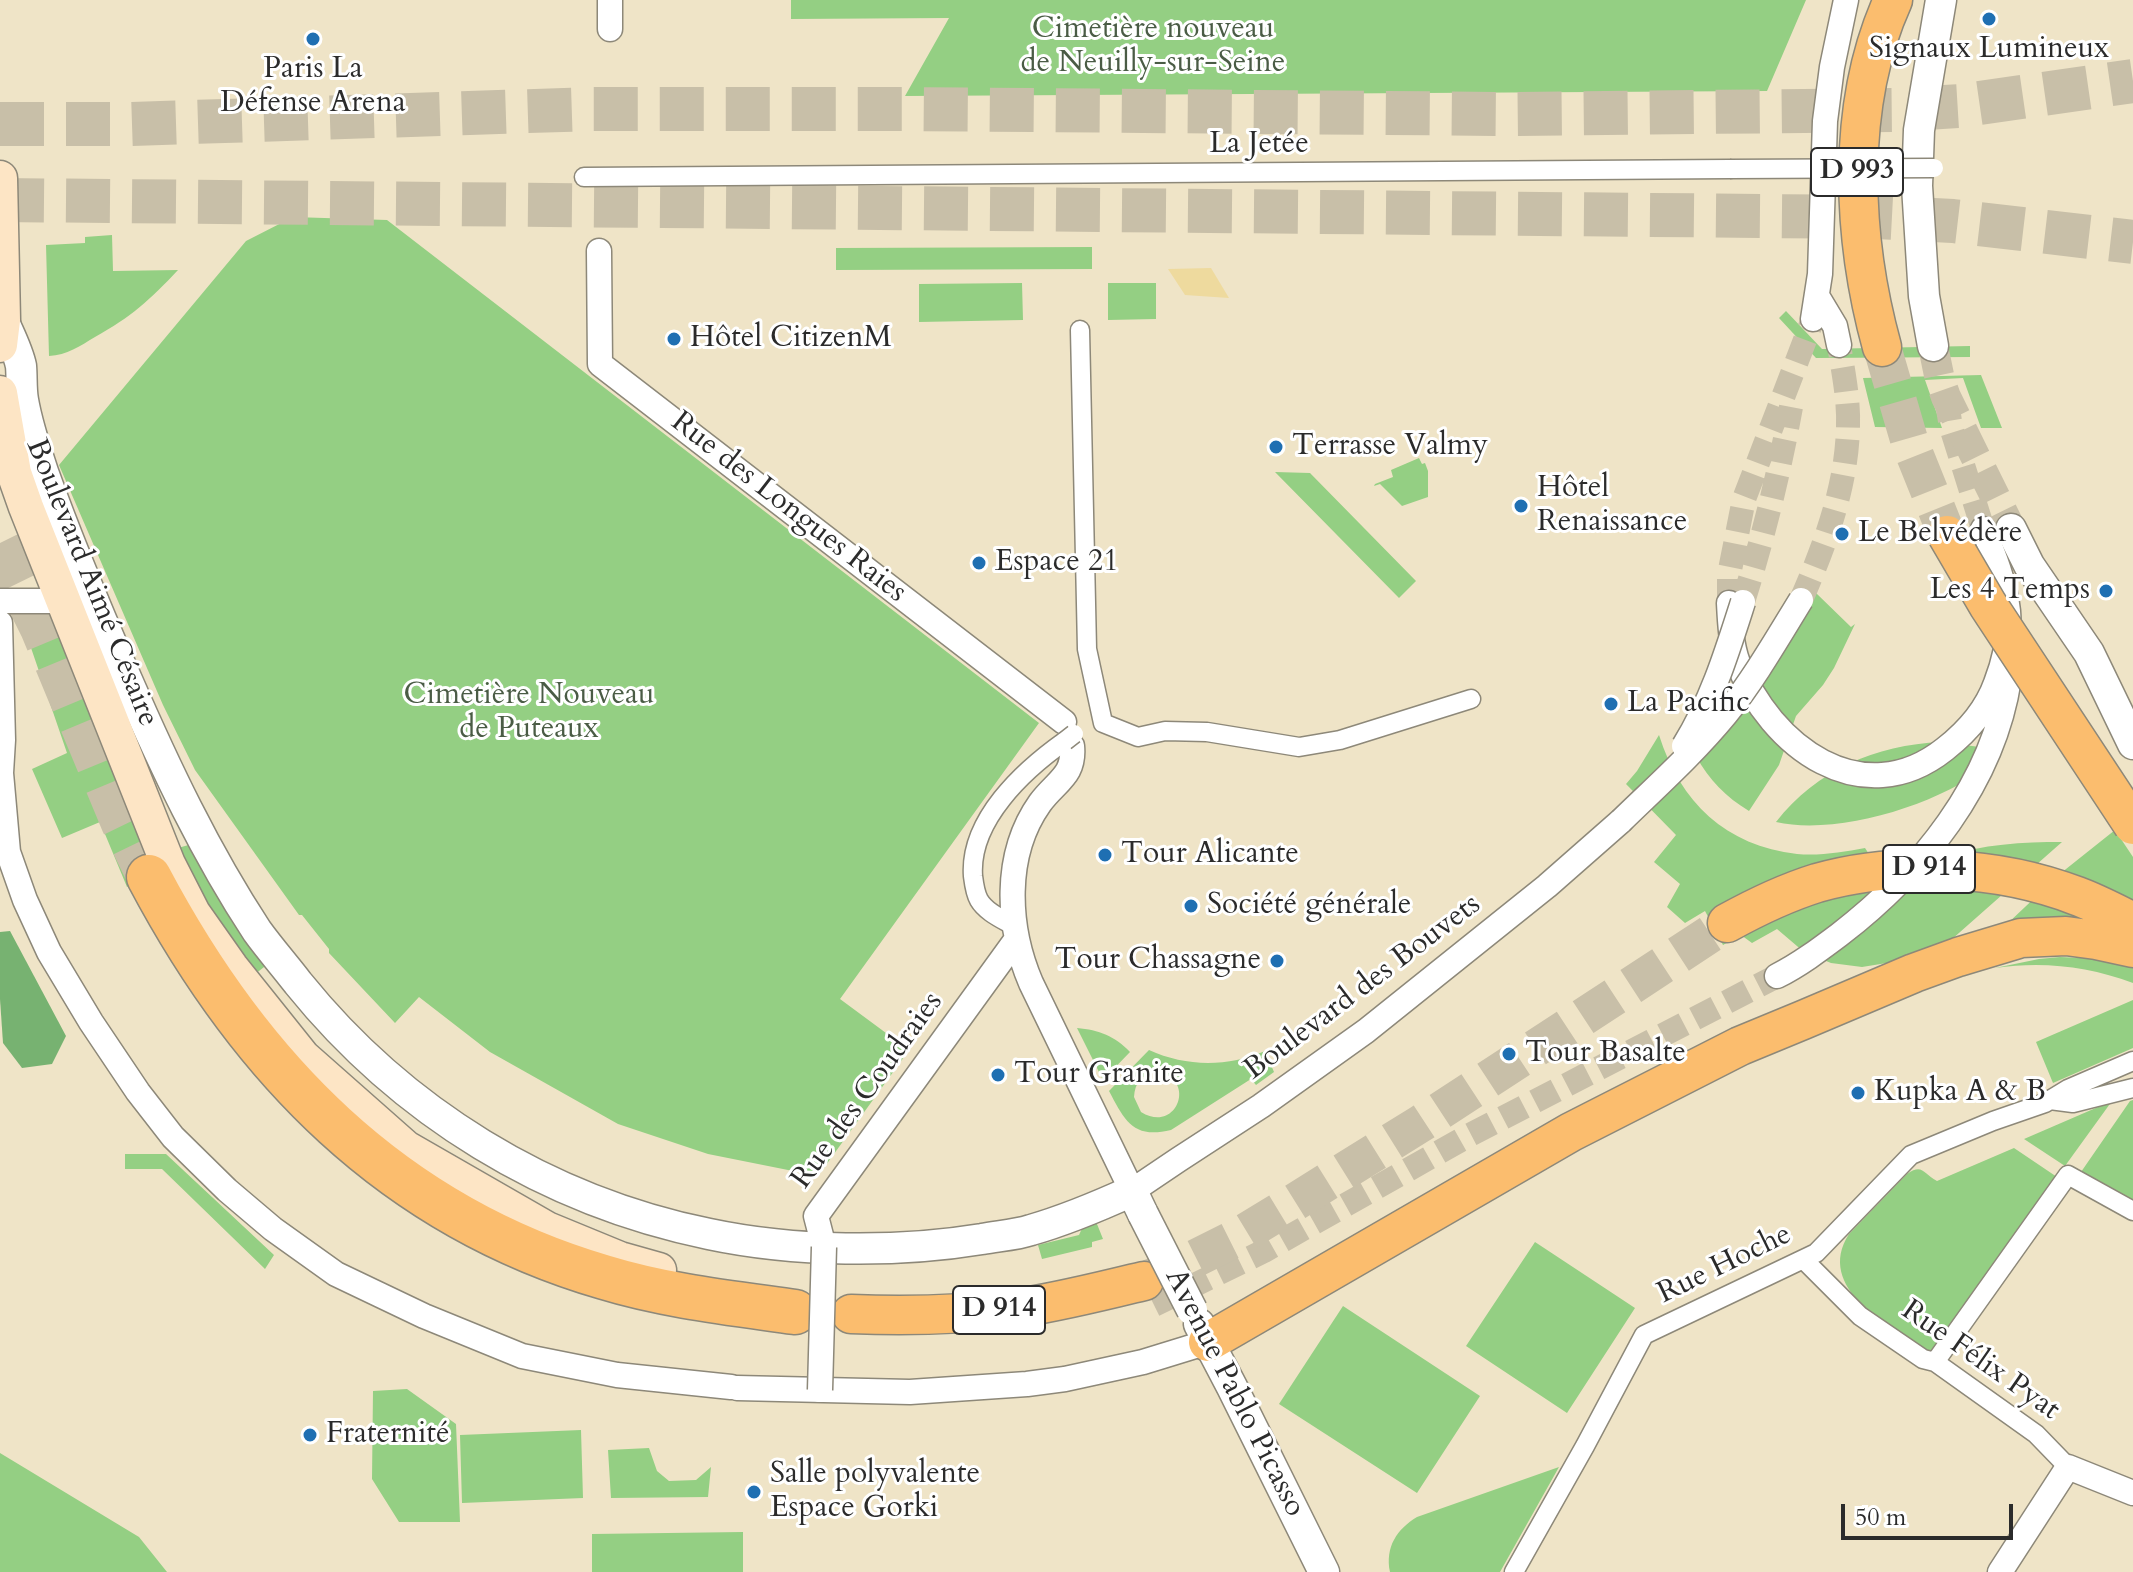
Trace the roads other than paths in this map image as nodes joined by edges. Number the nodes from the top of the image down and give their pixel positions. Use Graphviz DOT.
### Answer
graph roads {
  1 [pos="610,0"];
  2 [pos="1846,0"];
  3 [pos="1893,0"];
  4 [pos="1941,0"];
  5 [pos="610,29"];
  6 [pos="1934,168"];
  7 [pos="584,177"];
  8 [pos="0,178"];
  9 [pos="599,251"];
  10 [pos="1,328"];
  11 [pos="1080,330"];
  12 [pos="1839,345"];
  13 [pos="1933,346"];
  14 [pos="1882,347"];
  15 [pos="0,393"];
  16 [pos="1980,531"];
  17 [pos="1801,600"];
  18 [pos="0,601"];
  19 [pos="78,601"];
  20 [pos="0,623"];
  21 [pos="2003,683"];
  22 [pos="1471,699"];
  23 [pos="1103,723"];
  24 [pos="1069,736"];
  25 [pos="2133,744"];
  26 [pos="0,773"];
  27 [pos="142,800"];
  28 [pos="1621,821"];
  29 [pos="2133,825"];
  30 [pos="202,839"];
  31 [pos="149,877"];
  32 [pos="2133,922"];
  33 [pos="1727,923"];
  34 [pos="1015,933"];
  35 [pos="2133,948"];
  36 [pos="1777,976"];
  37 [pos="2133,1061"];
  38 [pos="2133,1088"];
  39 [pos="2050,1100"];
  40 [pos="1138,1203"];
  41 [pos="2133,1211"];
  42 [pos="824,1247"];
  43 [pos="1804,1260"];
  44 [pos="1144,1281"];
  45 [pos="795,1307"];
  46 [pos="851,1314"];
  47 [pos="1200,1326"];
  48 [pos="1935,1362"];
  49 [pos="820,1390"];
  50 [pos="2068,1467"];
  51 [pos="2133,1493"];
  52 [pos="1324,1572"];
  53 [pos="1514,1572"];
  54 [pos="2000,1572"];
  1 -- 5 [label="street"];
  2 -- 12 [label="street"];
  3 -- 14 [label="main road, D 993"];
  4 -- 13 [label="street"];
  6 -- 7 [label="street, La Jetée, bridge"];
  8 -- 10 [label="main road, Boulevard Aimé Césaire"];
  9 -- 24 [label="street, Rue des Longues Raies"];
  10 -- 19 [label="street, Boulevard Aimé Césaire"];
  11 -- 23 [label="street"];
  15 -- 19 [label="main road, Boulevard Aimé Césaire"];
  16 -- 21 [label="street"];
  16 -- 25 [label="street"];
  16 -- 29 [label="main road, bridge"];
  17 -- 28 [label="street, bridge"];
  18 -- 19 [label="street"];
  19 -- 27 [label="main road, Boulevard Aimé Césaire"];
  19 -- 30 [label="street, Boulevard Aimé Césaire"];
  20 -- 26 [label="street"];
  21 -- 28 [label="street, bridge"];
  21 -- 36 [label="street"];
  22 -- 23 [label="street"];
  23 -- 24 [label="street"];
  24 -- 34 [label="street"];
  24 -- 34 [label="street"];
  26 -- 49 [label="street"];
  27 -- 30 [label="street, Boulevard Aimé Césaire"];
  27 -- 45 [label="main road, Boulevard Aimé Césaire"];
  28 -- 40 [label="street, Boulevard des Bouvets"];
  30 -- 42 [label="street, Boulevard Aimé Césaire"];
  31 -- 45 [label="highway"];
  32 -- 33 [label="main road, D 914"];
  34 -- 40 [label="street"];
  34 -- 42 [label="street, Rue des Coudraies"];
  35 -- 47 [label="main road"];
  37 -- 39 [label="street, Rue Hoche"];
  38 -- 39 [label="street, Rue Hoche"];
  39 -- 43 [label="street, Rue Hoche"];
  40 -- 42 [label="street, Boulevard Aimé Césaire"];
  40 -- 47 [label="street, Avenue Pablo Picasso, bridge"];
  41 -- 48 [label="street"];
  42 -- 49 [label="street, Rue des Coudraies, bridge"];
  43 -- 48 [label="street, Rue Félix Pyat"];
  43 -- 53 [label="street, Rue Hoche"];
  44 -- 46 [label="main road, D 914"];
  47 -- 49 [label="street"];
  47 -- 52 [label="street, Avenue Pablo Picasso"];
  48 -- 50 [label="street, Rue Félix Pyat"];
  50 -- 51 [label="street, Rue Félix Pyat"];
  50 -- 54 [label="street"];
}
